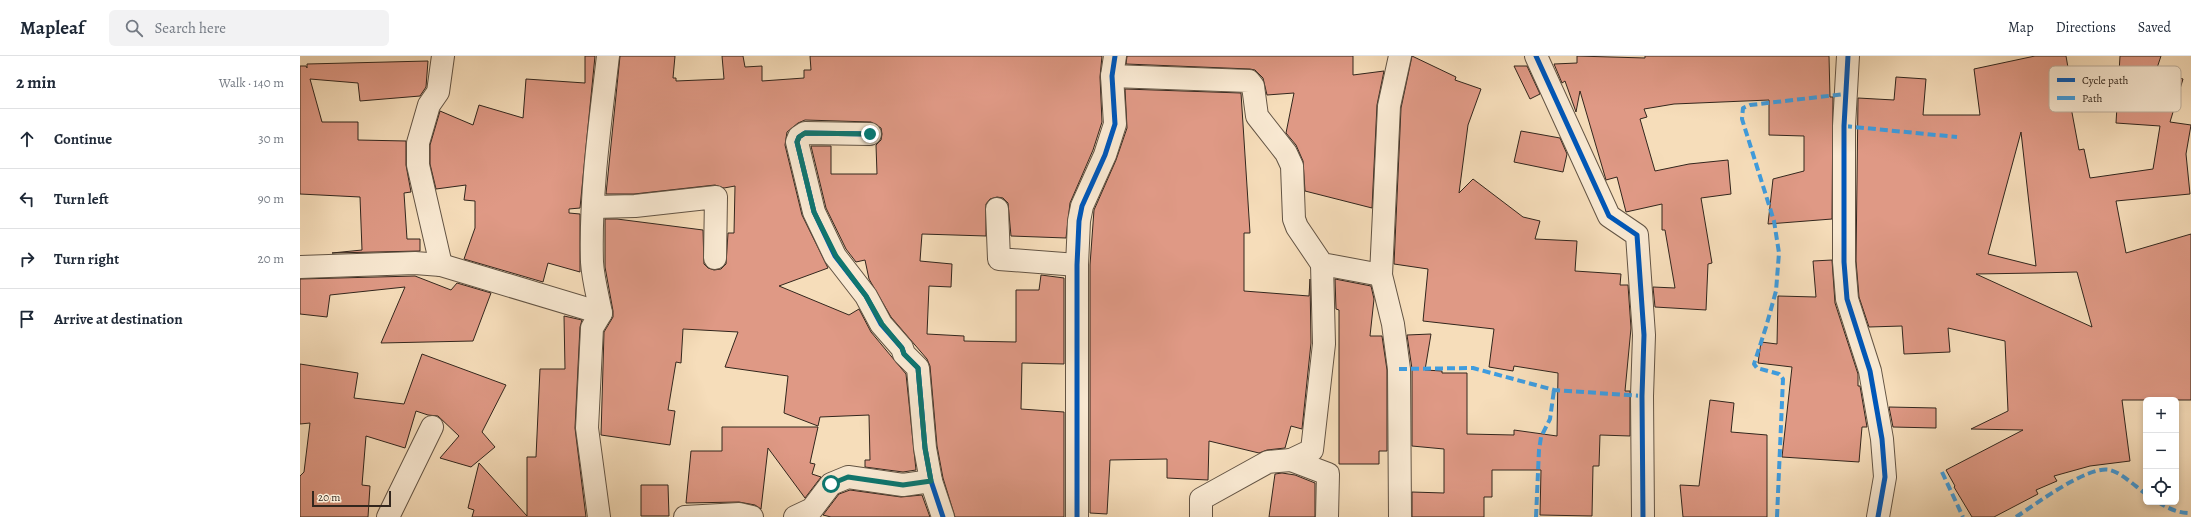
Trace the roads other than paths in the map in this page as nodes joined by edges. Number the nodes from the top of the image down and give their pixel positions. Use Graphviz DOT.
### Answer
graph roads {
  1 [pos="444,56"];
  2 [pos="608,56"];
  3 [pos="1400,56"];
  4 [pos="1536,56"];
  5 [pos="1848,56"];
  6 [pos="1113,66"];
  7 [pos="870,134"];
  8 [pos="594,207"];
  9 [pos="997,208"];
  10 [pos="715,258"];
  11 [pos="1322,264"];
  12 [pos="440,265"];
  13 [pos="1076,265"];
  14 [pos="300,267"];
  15 [pos="1381,275"];
  16 [pos="601,313"];
  17 [pos="432,427"];
  18 [pos="1292,460"];
  19 [pos="931,481"];
  20 [pos="388,517"];
  21 [pos="599,517"];
  22 [pos="688,517"];
  23 [pos="752,517"];
  24 [pos="795,517"];
  25 [pos="944,517"];
  26 [pos="1077,517"];
  27 [pos="1201,517"];
  28 [pos="1327,517"];
  29 [pos="1400,517"];
  30 [pos="1643,517"];
  31 [pos="1878,517"];
  1 -- 12 [label="street"];
  2 -- 8 [label="street"];
  3 -- 15 [label="street"];
  4 -- 30 [label="street"];
  5 -- 31 [label="street"];
  6 -- 11 [label="street"];
  6 -- 13 [label="street"];
  7 -- 19 [label="street"];
  8 -- 10 [label="street"];
  8 -- 16 [label="street"];
  9 -- 13 [label="street"];
  11 -- 15 [label="street"];
  11 -- 18 [label="street"];
  12 -- 14 [label="street"];
  12 -- 16 [label="street"];
  13 -- 26 [label="street"];
  15 -- 29 [label="street"];
  16 -- 21 [label="street"];
  17 -- 20 [label="street"];
  18 -- 27 [label="street"];
  18 -- 28 [label="street"];
  19 -- 24 [label="street"];
  19 -- 25 [label="street"];
  22 -- 23 [label="street"];
}
